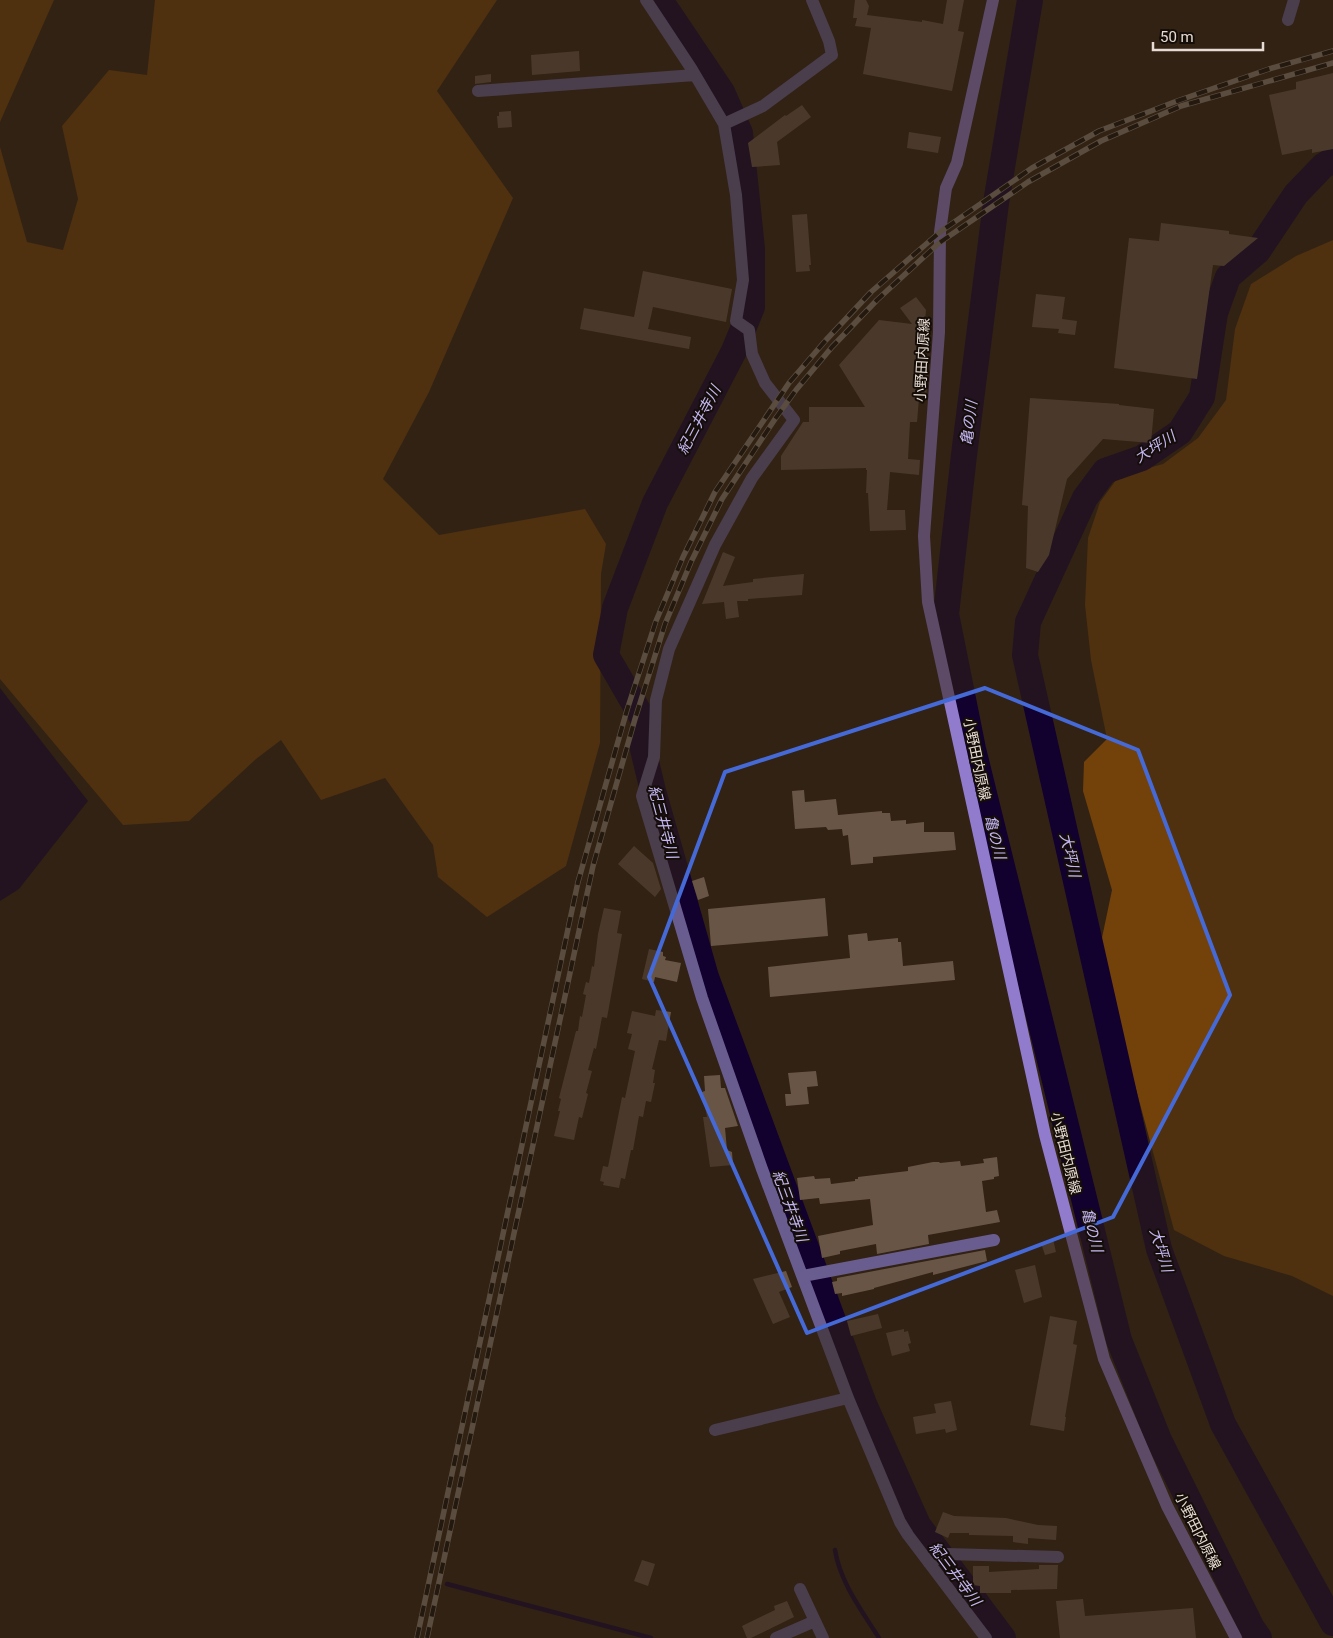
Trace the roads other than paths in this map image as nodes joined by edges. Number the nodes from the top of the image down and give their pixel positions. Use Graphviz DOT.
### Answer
graph roads {
  1 [pos="646,0"];
  2 [pos="812,0"];
  3 [pos="993,0"];
  4 [pos="1294,0"];
  5 [pos="1288,20"];
  6 [pos="695,75"];
  7 [pos="478,92"];
  8 [pos="724,124"];
  9 [pos="994,1240"];
  10 [pos="812,1275"];
  11 [pos="848,1398"];
  12 [pos="715,1430"];
  13 [pos="1058,1557"];
  14 [pos="938,1559"];
  15 [pos="800,1589"];
  16 [pos="815,1621"];
  17 [pos="776,1638"];
  18 [pos="823,1638"];
  19 [pos="986,1638"];
  20 [pos="1236,1638"];
  1 -- 6 [label="street"];
  2 -- 8 [label="street"];
  3 -- 20 [label="main road, 小野田内原線"];
  4 -- 5 [label="street"];
  6 -- 7 [label="street"];
  6 -- 8 [label="street"];
  8 -- 10 [label="street"];
  9 -- 10 [label="street"];
  10 -- 11 [label="street"];
  11 -- 12 [label="street"];
  11 -- 14 [label="street"];
  13 -- 14 [label="street"];
  14 -- 19 [label="street"];
  15 -- 16 [label="street"];
  16 -- 17 [label="street"];
  16 -- 18 [label="street"];
}
